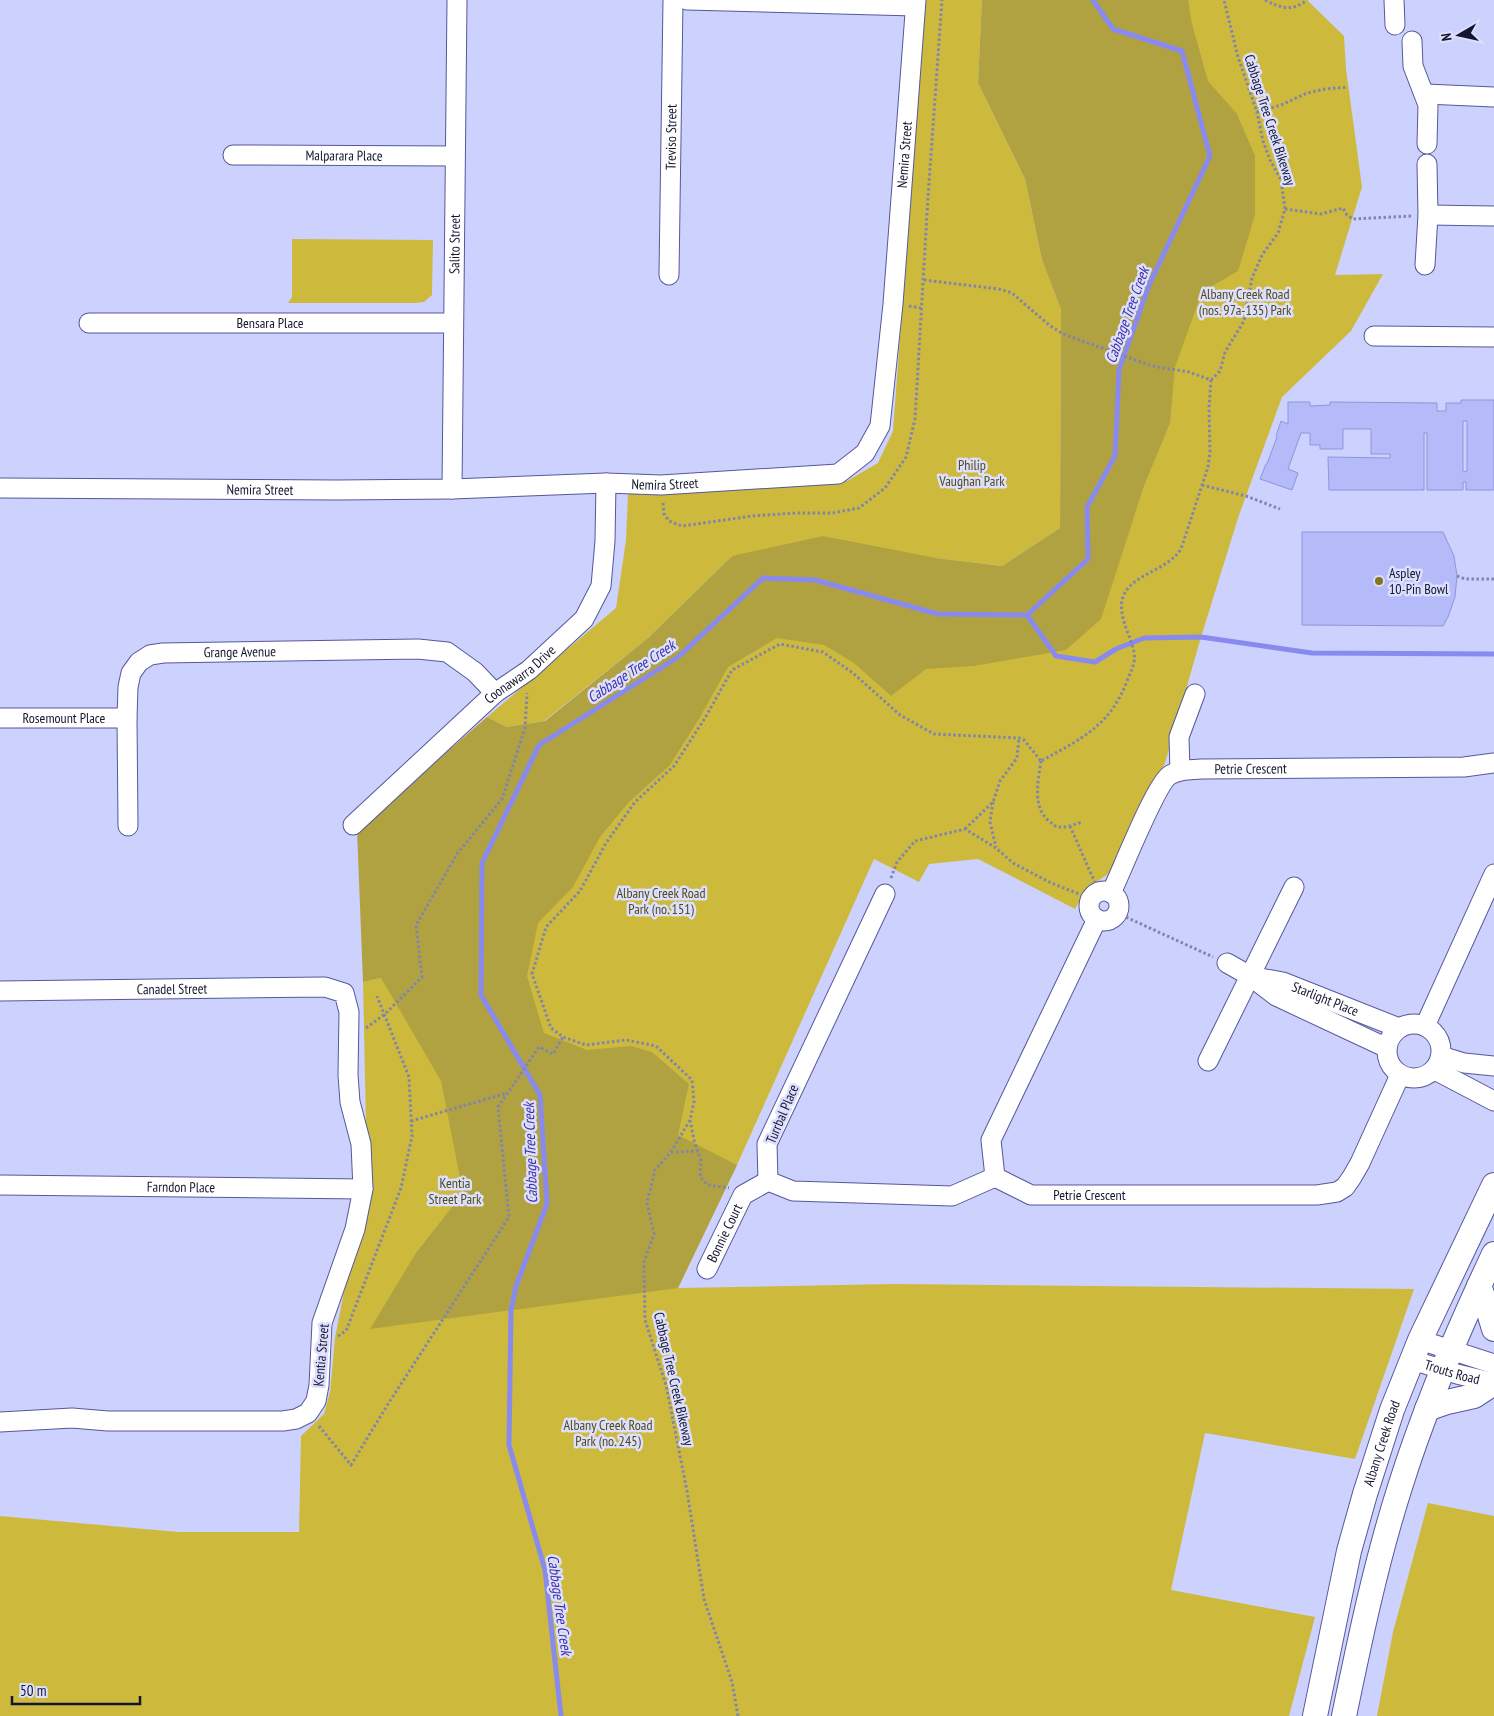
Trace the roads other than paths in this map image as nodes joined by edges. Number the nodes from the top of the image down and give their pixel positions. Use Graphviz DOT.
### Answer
graph roads {
  1 [pos="457,0"];
  2 [pos="673,0"];
  3 [pos="687,0"];
  4 [pos="1394,0"];
  5 [pos="915,3"];
  6 [pos="1395,25"];
  7 [pos="1412,41"];
  8 [pos="1425,94"];
  9 [pos="1494,97"];
  10 [pos="1427,144"];
  11 [pos="233,155"];
  12 [pos="454,156"];
  13 [pos="1427,164"];
  14 [pos="1428,215"];
  15 [pos="1494,216"];
  16 [pos="1425,265"];
  17 [pos="669,275"];
  18 [pos="88,323"];
  19 [pos="453,323"];
  20 [pos="1374,336"];
  21 [pos="1494,337"];
  22 [pos="606,483"];
  23 [pos="0,488"];
  24 [pos="452,488"];
  25 [pos="495,693"];
  26 [pos="1195,694"];
  27 [pos="0,718"];
  28 [pos="127,718"];
  29 [pos="1494,763"];
  30 [pos="1464,767"];
  31 [pos="1180,771"];
  32 [pos="1494,778"];
  33 [pos="128,826"];
  34 [pos="353,826"];
  35 [pos="1494,874"];
  36 [pos="1294,887"];
  37 [pos="885,894"];
  38 [pos="1101,895"];
  39 [pos="1097,920"];
  40 [pos="1227,963"];
  41 [pos="1250,976"];
  42 [pos="0,991"];
  43 [pos="344,993"];
  44 [pos="1425,1026"];
  45 [pos="1399,1028"];
  46 [pos="1387,1048"];
  47 [pos="1208,1061"];
  48 [pos="1438,1063"];
  49 [pos="1494,1066"];
  50 [pos="1400,1075"];
  51 [pos="1494,1101"];
  52 [pos="995,1177"];
  53 [pos="768,1181"];
  54 [pos="1494,1185"];
  55 [pos="1,1186"];
  56 [pos="363,1189"];
  57 [pos="1494,1254"];
  58 [pos="707,1269"];
  59 [pos="1479,1286"];
  60 [pos="1494,1329"];
  61 [pos="1416,1350"];
  62 [pos="1446,1360"];
  63 [pos="1494,1364"];
  64 [pos="1494,1383"];
  65 [pos="1427,1409"];
  66 [pos="0,1422"];
  67 [pos="1315,1716"];
  68 [pos="1344,1716"];
  1 -- 12 [label="street, Salito Street"];
  2 -- 17 [label="street, Treviso Street"];
  3 -- 5 [label="street"];
  4 -- 6 [label="street"];
  5 -- 22 [label="street, Nemira Street"];
  7 -- 8 [label="street"];
  8 -- 9 [label="street"];
  8 -- 10 [label="street"];
  11 -- 12 [label="street, Malparara Place"];
  12 -- 19 [label="street, Salito Street"];
  13 -- 14 [label="street"];
  14 -- 15 [label="street"];
  14 -- 16 [label="street"];
  18 -- 19 [label="street, Bensara Place"];
  19 -- 24 [label="street, Salito Street"];
  20 -- 21 [label="street"];
  22 -- 24 [label="street, Nemira Street"];
  22 -- 25 [label="street, Coonawarra Drive"];
  23 -- 24 [label="street, Nemira Street"];
  25 -- 28 [label="street, Grange Avenue"];
  25 -- 34 [label="street, Coonawarra Drive"];
  26 -- 31 [label="street"];
  27 -- 28 [label="street, Rosemount Place"];
  28 -- 33 [label="street, Grange Avenue"];
  29 -- 30 [label="street, Petrie Crescent"];
  30 -- 31 [label="street, Petrie Crescent"];
  30 -- 32 [label="street, Petrie Crescent"];
  31 -- 38 [label="street"];
  35 -- 44 [label="street"];
  36 -- 41 [label="street"];
  37 -- 53 [label="street, Turrbal Place"];
  38 -- 39 [label="street"];
  38 -- 39 [label="street"];
  39 -- 52 [label="street"];
  40 -- 41 [label="street, Starlight Place"];
  41 -- 45 [label="street, Starlight Place"];
  41 -- 46 [label="street, Starlight Place"];
  41 -- 47 [label="street"];
  42 -- 43 [label="street, Canadel Street"];
  43 -- 56 [label="street, Kentia Street"];
  44 -- 45 [label="street"];
  44 -- 48 [label="street"];
  45 -- 46 [label="street"];
  46 -- 50 [label="street"];
  48 -- 49 [label="street"];
  48 -- 50 [label="street"];
  48 -- 51 [label="street"];
  50 -- 52 [label="street, Petrie Crescent"];
  52 -- 53 [label="street"];
  53 -- 58 [label="street, Bonnie Court"];
  54 -- 61 [label="main road, Albany Creek Road"];
  55 -- 56 [label="street, Farndon Place"];
  56 -- 66 [label="street, Kentia Street"];
  57 -- 59 [label="main road"];
  59 -- 60 [label="main road"];
  59 -- 62 [label="main road"];
  61 -- 62 [label="street, Trouts Road"];
  61 -- 67 [label="main road, Albany Creek Road"];
  62 -- 63 [label="street, Trouts Road"];
  62 -- 64 [label="street, Trouts Road"];
  62 -- 65 [label="main road"];
  64 -- 65 [label="main road"];
  65 -- 68 [label="main road"];
}
